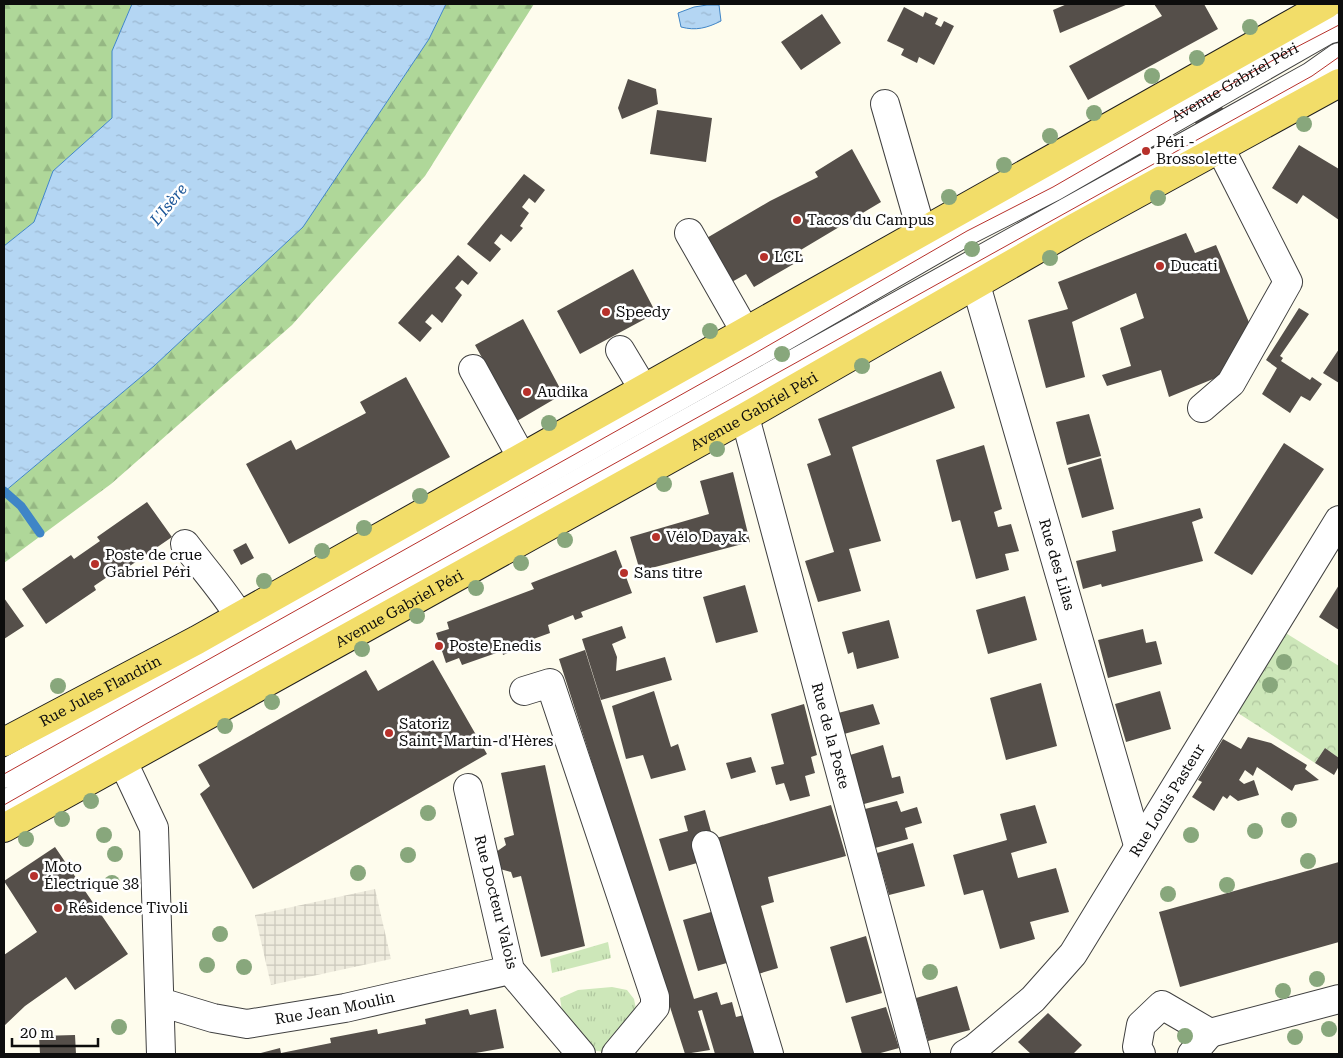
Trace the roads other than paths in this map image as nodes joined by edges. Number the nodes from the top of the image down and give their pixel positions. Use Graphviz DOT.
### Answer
graph roads {
  1 [pos="1328,4"];
  2 [pos="1339,27"];
  3 [pos="1339,57"];
  4 [pos="1339,83"];
  5 [pos="885,104"];
  6 [pos="1220,148"];
  7 [pos="689,233"];
  8 [pos="922,233"];
  9 [pos="976,285"];
  10 [pos="746,332"];
  11 [pos="620,350"];
  12 [pos="473,369"];
  13 [pos="644,390"];
  14 [pos="1202,408"];
  15 [pos="745,417"];
  16 [pos="522,458"];
  17 [pos="1339,520"];
  18 [pos="185,544"];
  19 [pos="239,616"];
  20 [pos="197,640"];
  21 [pos="190,668"];
  22 [pos="524,690"];
  23 [pos="4,742"];
  24 [pos="124,762"];
  25 [pos="4,774"];
  26 [pos="468,788"];
  27 [pos="4,805"];
  28 [pos="4,828"];
  29 [pos="706,845"];
  30 [pos="1138,845"];
  31 [pos="510,970"];
  32 [pos="1339,999"];
  33 [pos="160,1002"];
  34 [pos="1210,1033"];
  35 [pos="161,1054"];
  36 [pos="581,1054"];
  37 [pos="616,1054"];
  38 [pos="769,1054"];
  39 [pos="916,1054"];
  40 [pos="965,1054"];
  41 [pos="1141,1054"];
  42 [pos="1192,1054"];
  1 -- 8 [label="main road, Avenue Gabriel Péri"];
  2 -- 21 [label="street, Avenue Gabriel Péri"];
  3 -- 27 [label="street, Avenue Gabriel Péri"];
  4 -- 6 [label="main road, Avenue Gabriel Péri"];
  5 -- 8 [label="street"];
  6 -- 9 [label="main road, Avenue Gabriel Péri"];
  6 -- 14 [label="street"];
  7 -- 10 [label="street"];
  8 -- 10 [label="main road, Avenue Gabriel Péri"];
  9 -- 15 [label="main road, Avenue Gabriel Péri"];
  9 -- 30 [label="street, Rue des Lilas"];
  10 -- 13 [label="main road, Avenue Gabriel Péri"];
  11 -- 13 [label="street"];
  12 -- 16 [label="street"];
  13 -- 16 [label="main road, Avenue Gabriel Péri"];
  15 -- 24 [label="main road, Avenue Gabriel Péri"];
  15 -- 39 [label="street, Rue de la Poste"];
  16 -- 19 [label="main road, Avenue Gabriel Péri"];
  17 -- 30 [label="street, Rue Louis Pasteur"];
  18 -- 19 [label="street"];
  19 -- 20 [label="main road, Avenue Gabriel Péri"];
  20 -- 23 [label="main road, Rue Jules Flandrin"];
  21 -- 25 [label="street, Rue Jules Flandrin"];
  22 -- 37 [label="street"];
  24 -- 28 [label="main road"];
  24 -- 33 [label="street"];
  26 -- 31 [label="street, Rue Docteur Valois"];
  29 -- 38 [label="street"];
  30 -- 40 [label="street, Rue Louis Pasteur"];
  31 -- 33 [label="street, Rue Jean Moulin"];
  31 -- 36 [label="street, Rue Docteur Valois"];
  32 -- 34 [label="street"];
  33 -- 35 [label="street"];
  34 -- 41 [label="street"];
  34 -- 42 [label="street"];
}
